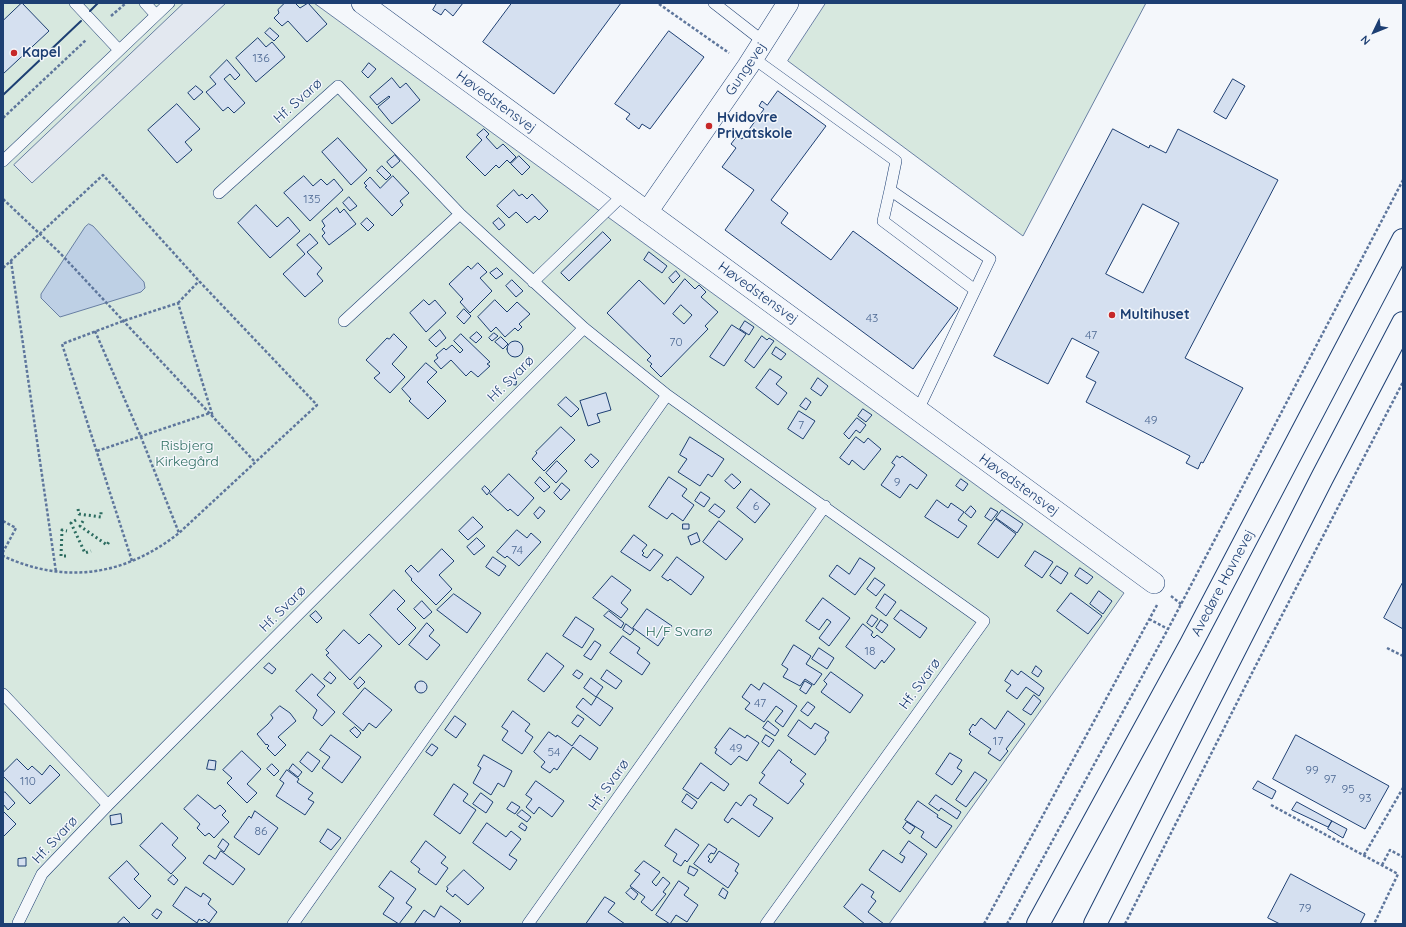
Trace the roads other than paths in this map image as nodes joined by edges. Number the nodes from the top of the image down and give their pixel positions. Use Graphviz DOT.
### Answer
graph roads {
  1 [pos="75,3"];
  2 [pos="145,3"];
  3 [pos="169,3"];
  4 [pos="362,3"];
  5 [pos="714,3"];
  6 [pos="788,3"];
  7 [pos="156,15"];
  8 [pos="119,50"];
  9 [pos="755,55"];
  10 [pos="3,161"];
  11 [pos="890,190"];
  12 [pos="219,193"];
  13 [pos="623,195"];
  14 [pos="647,212"];
  15 [pos="460,214"];
  16 [pos="1403,240"];
  17 [pos="533,282"];
  18 [pos="975,290"];
  19 [pos="344,321"];
  20 [pos="1403,323"];
  21 [pos="584,328"];
  22 [pos="667,395"];
  23 [pos="918,410"];
  24 [pos="825,506"];
  25 [pos="1154,583"];
  26 [pos="3,694"];
  27 [pos="108,805"];
  28 [pos="18,923"];
  29 [pos="293,924"];
  30 [pos="528,924"];
  31 [pos="766,924"];
  32 [pos="1038,924"];
  33 [pos="1095,924"];
  1 -- 8 [label="lane"];
  2 -- 7 [label="lane"];
  3 -- 7 [label="lane"];
  4 -- 13 [label="street, Høvedstensvej"];
  5 -- 9 [label="lane"];
  6 -- 9 [label="street, Gungevej"];
  7 -- 8 [label="lane"];
  8 -- 10 [label="lane"];
  9 -- 11 [label="lane"];
  9 -- 14 [label="street, Gungevej"];
  11 -- 18 [label="lane"];
  11 -- 18 [label="lane"];
  12 -- 15 [label="lane, Hf. Svarø"];
  13 -- 14 [label="street, Høvedstensvej"];
  13 -- 17 [label="lane"];
  14 -- 23 [label="street, Høvedstensvej"];
  15 -- 17 [label="lane, Hf. Svarø"];
  15 -- 19 [label="lane"];
  16 -- 32 [label="street, Avedøre Havnevej"];
  17 -- 21 [label="lane, Hf. Svarø"];
  18 -- 23 [label="lane"];
  20 -- 33 [label="street"];
  21 -- 22 [label="lane, Hf. Svarø"];
  21 -- 27 [label="lane, Hf. Svarø"];
  22 -- 24 [label="lane, Hf. Svarø"];
  22 -- 29 [label="lane"];
  23 -- 25 [label="street, Høvedstensvej"];
  24 -- 30 [label="lane, Hf. Svarø"];
  24 -- 31 [label="lane, Hf. Svarø"];
  26 -- 27 [label="lane"];
  27 -- 28 [label="lane, Hf. Svarø"];
}
